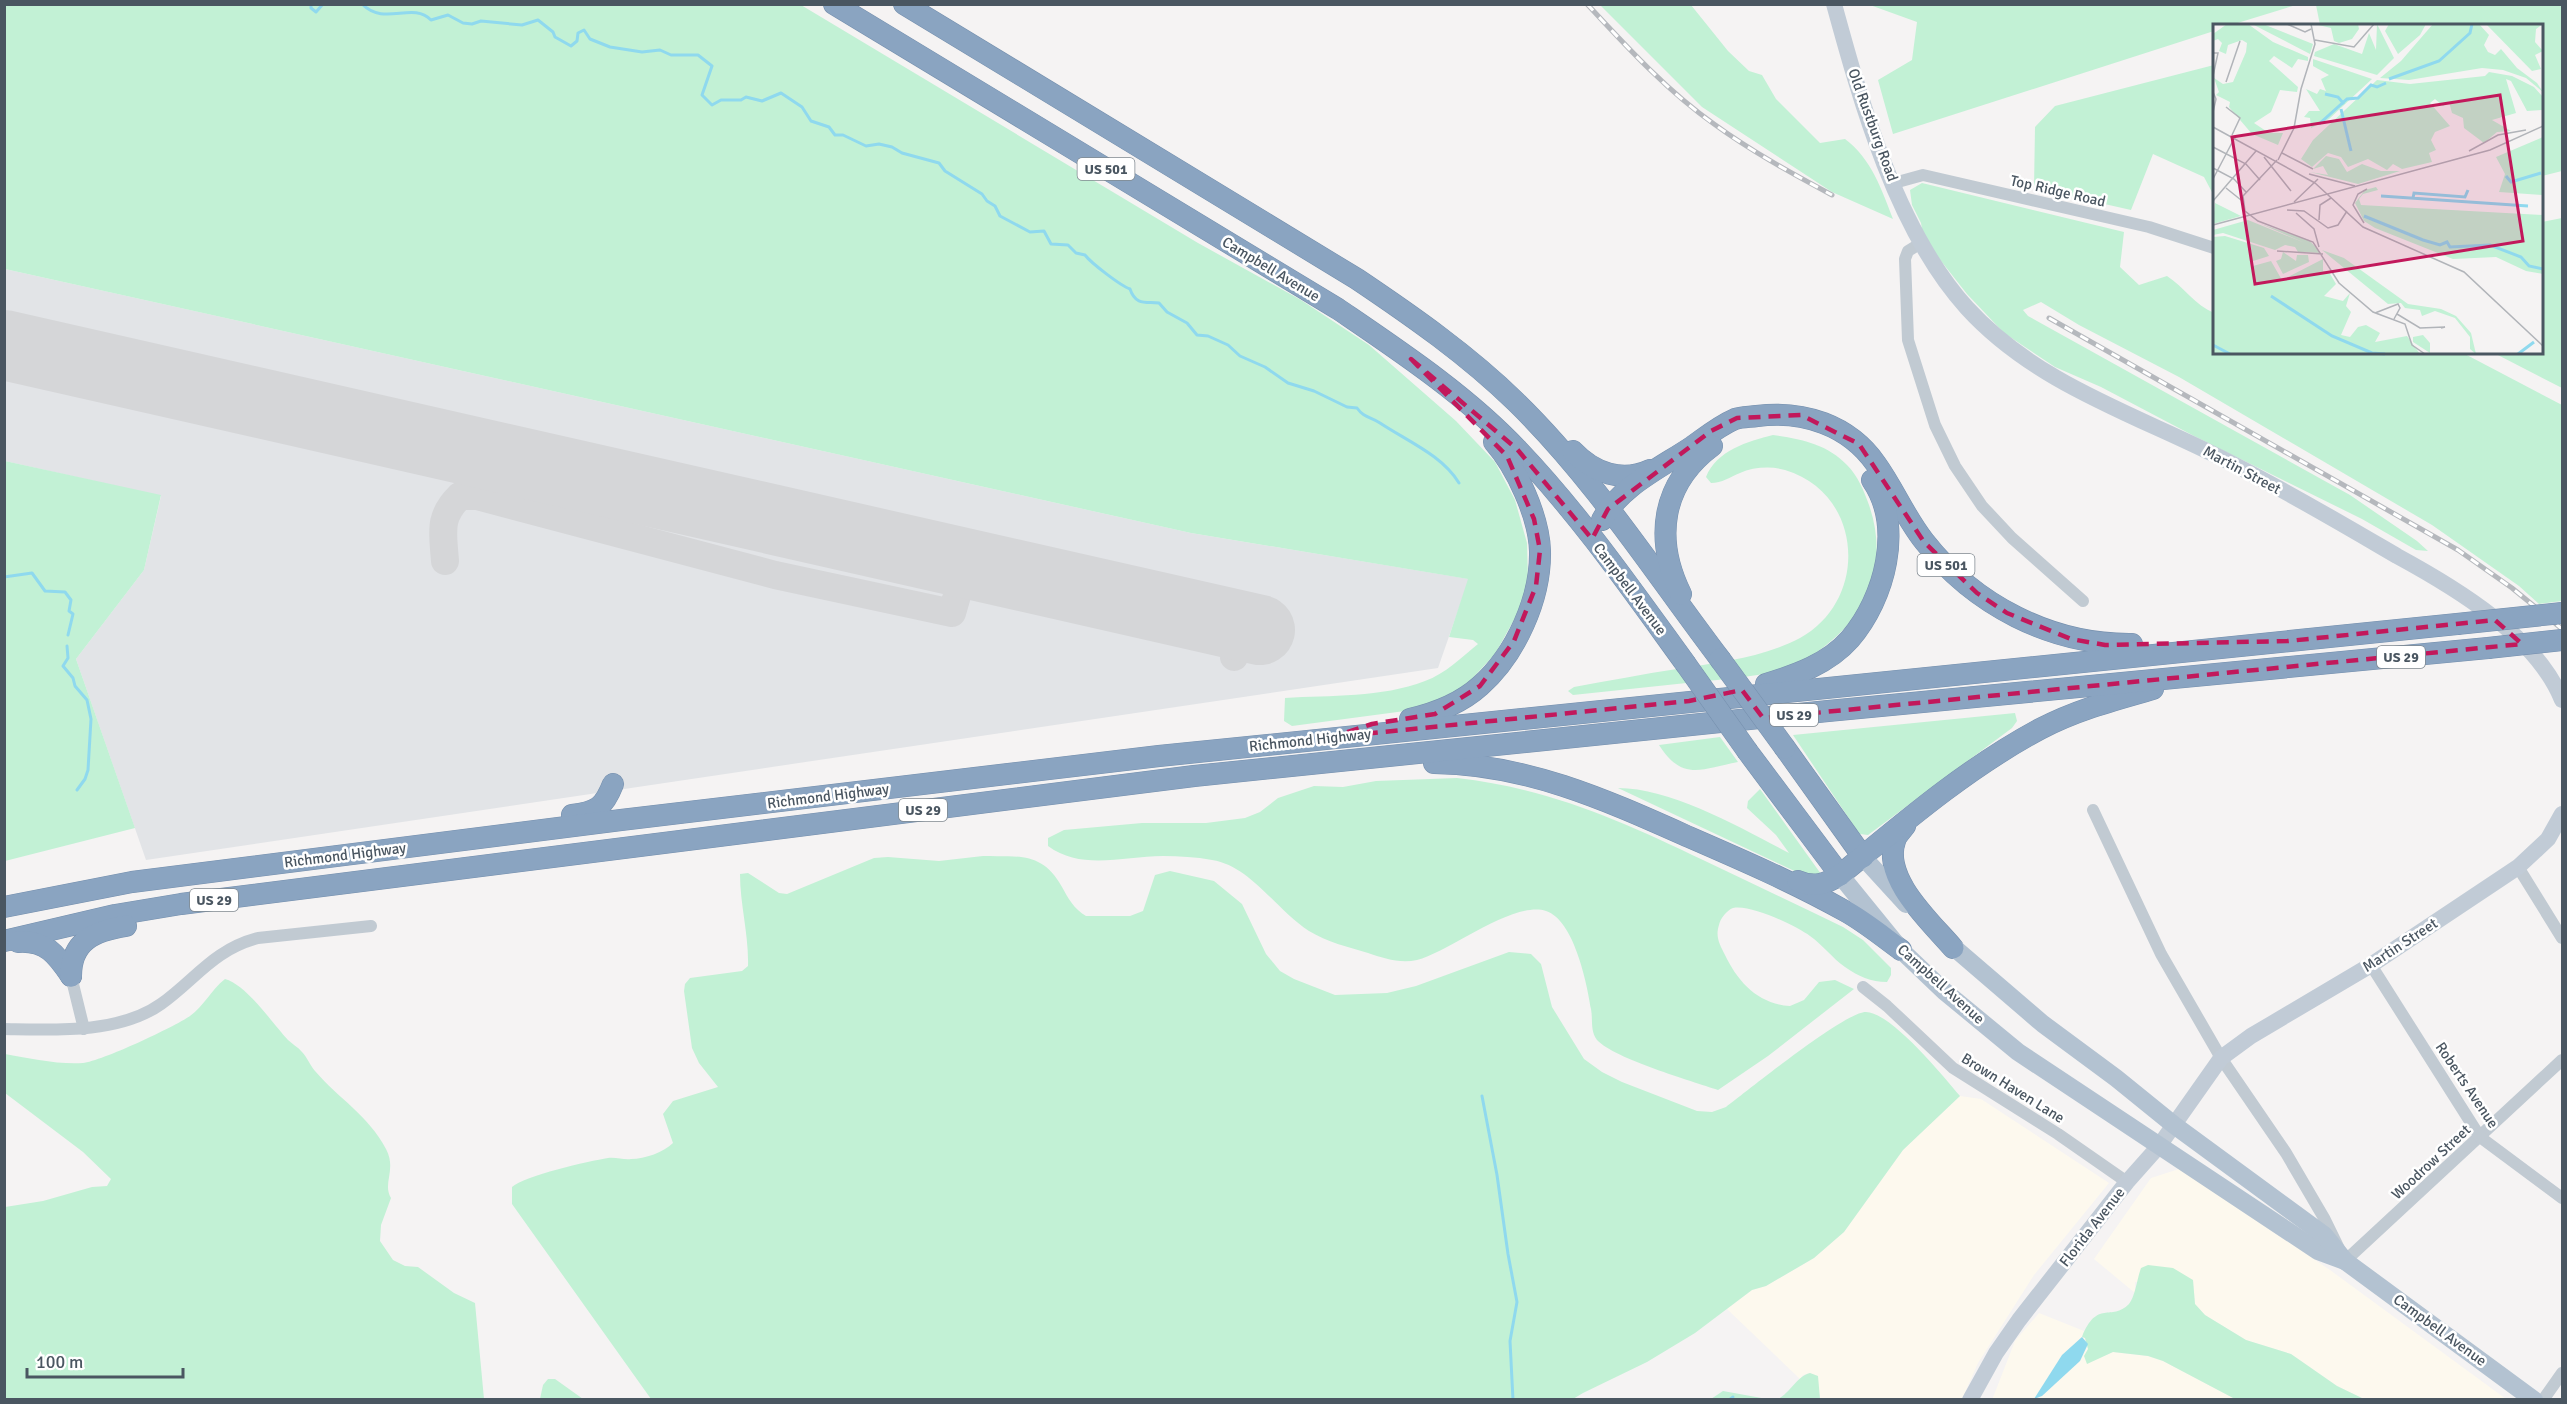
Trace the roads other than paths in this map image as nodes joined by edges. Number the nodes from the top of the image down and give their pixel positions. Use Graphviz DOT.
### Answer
graph roads {
  1 [pos="834,4"];
  2 [pos="904,4"];
  3 [pos="1834,4"];
  4 [pos="1894,183"];
  5 [pos="1921,243"];
  6 [pos="2213,248"];
  7 [pos="1411,359"];
  8 [pos="1516,403"];
  9 [pos="1664,464"];
  10 [pos="1608,509"];
  11 [pos="1600,549"];
  12 [pos="2083,601"];
  13 [pos="2562,613"];
  14 [pos="1702,636"];
  15 [pos="2288,640"];
  16 [pos="2562,640"];
  17 [pos="2314,665"];
  18 [pos="2562,700"];
  19 [pos="1689,701"];
  20 [pos="1333,737"];
  21 [pos="1274,768"];
  22 [pos="2093,810"];
  23 [pos="2562,814"];
  24 [pos="1914,815"];
  25 [pos="666,816"];
  26 [pos="1730,855"];
  27 [pos="1863,857"];
  28 [pos="298,861"];
  29 [pos="2518,867"];
  30 [pos="426,872"];
  31 [pos="1840,875"];
  32 [pos="4,908"];
  33 [pos="371,926"];
  34 [pos="2562,938"];
  35 [pos="4,942"];
  36 [pos="1953,948"];
  37 [pos="1901,950"];
  38 [pos="2371,965"];
  39 [pos="71,976"];
  40 [pos="1863,987"];
  41 [pos="4,1029"];
  42 [pos="84,1029"];
  43 [pos="2221,1059"];
  44 [pos="2562,1060"];
  45 [pos="2174,1125"];
  46 [pos="2480,1137"];
  47 [pos="2159,1146"];
  48 [pos="2127,1182"];
  49 [pos="2562,1198"];
  50 [pos="2345,1261"];
  51 [pos="2562,1373"];
  52 [pos="1970,1400"];
  53 [pos="2534,1400"];
  54 [pos="2543,1400"];
  1 -- 7 [label="highway, Campbell Avenue / US 501"];
  2 -- 8 [label="highway, Campbell Avenue / US 501"];
  3 -- 4 [label="street, Old Rustburg Road"];
  4 -- 5 [label="street, Old Rustburg Road"];
  4 -- 6 [label="street, Top Ridge Road"];
  5 -- 12 [label="street"];
  5 -- 18 [label="street, Martin Street"];
  7 -- 11 [label="highway, Campbell Avenue / US 501"];
  7 -- 20 [label="highway"];
  8 -- 9 [label="highway, US 501"];
  8 -- 10 [label="highway, Campbell Avenue"];
  9 -- 10 [label="highway"];
  9 -- 15 [label="highway, US 501"];
  10 -- 11 [label="highway"];
  10 -- 14 [label="highway, Campbell Avenue"];
  11 -- 31 [label="highway, Campbell Avenue / US 501, bridge"];
  13 -- 15 [label="highway, US 29, bridge"];
  14 -- 19 [label="highway"];
  14 -- 27 [label="highway, Campbell Avenue, bridge"];
  15 -- 19 [label="highway, US 29"];
  16 -- 17 [label="highway, US 29, bridge"];
  17 -- 21 [label="highway, US 29"];
  17 -- 24 [label="highway"];
  19 -- 20 [label="highway, Richmond Highway / US 29"];
  20 -- 25 [label="highway, Richmond Highway / US 29"];
  21 -- 26 [label="highway"];
  21 -- 30 [label="highway, Richmond Highway / US 29"];
  22 -- 43 [label="street, Campbell Avenue"];
  23 -- 29 [label="street, Martin Street"];
  24 -- 27 [label="highway"];
  24 -- 36 [label="highway"];
  25 -- 28 [label="highway, Richmond Highway / US 29"];
  25 -- 28 [label="highway"];
  26 -- 31 [label="highway"];
  26 -- 37 [label="highway"];
  27 -- 31 [label="highway"];
  27 -- 36 [label="main road, Campbell Avenue"];
  28 -- 32 [label="highway, Richmond Highway / US 29"];
  29 -- 34 [label="street"];
  29 -- 38 [label="street, Martin Street"];
  30 -- 35 [label="highway, Richmond Highway / US 29"];
  30 -- 39 [label="highway"];
  31 -- 37 [label="main road, Campbell Avenue"];
  33 -- 42 [label="street"];
  35 -- 39 [label="highway"];
  36 -- 45 [label="main road, Campbell Avenue"];
  37 -- 47 [label="main road, Campbell Avenue"];
  38 -- 43 [label="street, Martin Street"];
  38 -- 46 [label="street, Roberts Avenue"];
  39 -- 42 [label="street"];
  40 -- 48 [label="street, Brown Haven Lane"];
  41 -- 42 [label="street"];
  43 -- 45 [label="street, Florida Avenue"];
  43 -- 50 [label="street, Campbell Avenue"];
  44 -- 46 [label="street, Woodrow Street"];
  45 -- 47 [label="street, Florida Avenue"];
  45 -- 50 [label="main road, Campbell Avenue"];
  46 -- 49 [label="street, Roberts Avenue"];
  46 -- 50 [label="street, Woodrow Street"];
  47 -- 48 [label="street, Florida Avenue"];
  47 -- 50 [label="main road, Campbell Avenue"];
  48 -- 52 [label="street, Florida Avenue"];
  50 -- 53 [label="main road, Campbell Avenue"];
  51 -- 54 [label="street"];
}
